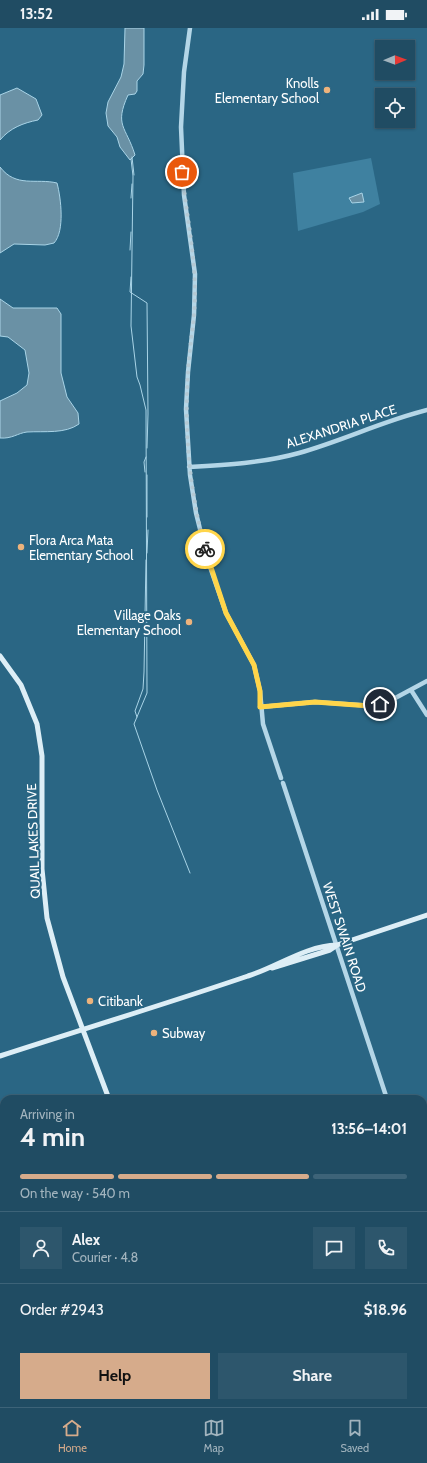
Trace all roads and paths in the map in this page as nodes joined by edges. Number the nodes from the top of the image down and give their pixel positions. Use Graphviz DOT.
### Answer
graph roads {
  1 [pos="190,28"];
  2 [pos="427,410"];
  3 [pos="189,467"];
  4 [pos="0,656"];
  5 [pos="427,681"];
  6 [pos="411,690"];
  7 [pos="260,707"];
  8 [pos="427,715"];
  9 [pos="427,915"];
  10 [pos="336,945"];
  11 [pos="83,1030"];
  12 [pos="0,1056"];
  13 [pos="107,1095"];
  14 [pos="386,1095"];
  1 -- 3 [label="street, WEST SWAIN ROAD"];
  2 -- 3 [label="street, ALEXANDRIA PLACE"];
  3 -- 7 [label="street, WEST SWAIN ROAD"];
  4 -- 11 [label="main road, QUAIL LAKES DRIVE"];
  5 -- 6 [label="street"];
  6 -- 7 [label="street"];
  6 -- 8 [label="street"];
  7 -- 10 [label="street, WEST SWAIN ROAD"];
  9 -- 10 [label="main road"];
  10 -- 11 [label="main road"];
  10 -- 14 [label="street, WEST SWAIN ROAD"];
  11 -- 12 [label="main road"];
  11 -- 13 [label="main road, QUAIL LAKES DRIVE"];
}
